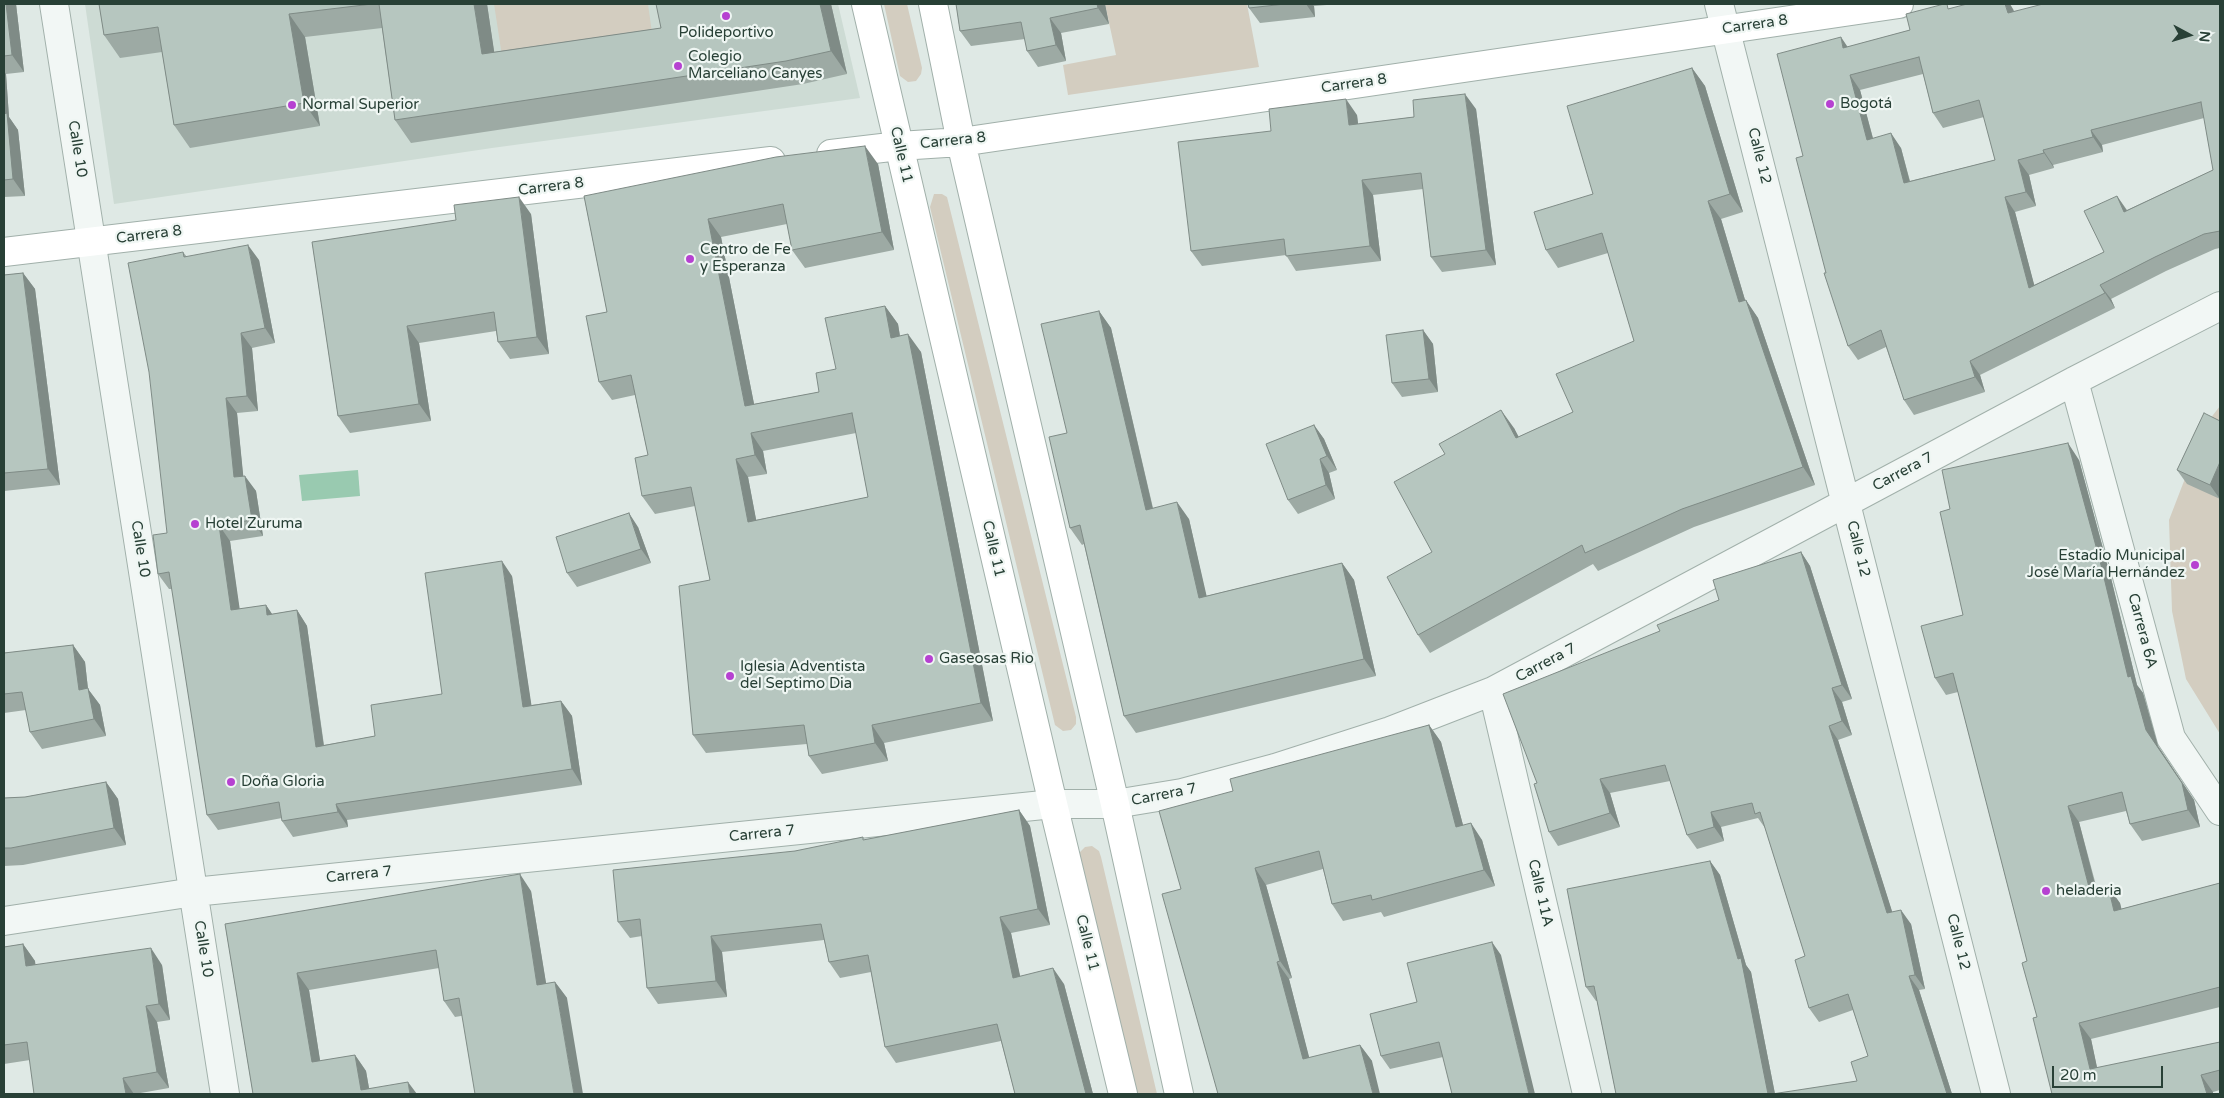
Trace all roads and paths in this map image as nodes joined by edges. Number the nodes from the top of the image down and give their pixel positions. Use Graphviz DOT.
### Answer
graph roads {
  1 [pos="54,4"];
  2 [pos="866,4"];
  3 [pos="934,4"];
  4 [pos="1899,4"];
  5 [pos="1723,16"];
  6 [pos="960,142"];
  7 [pos="899,146"];
  8 [pos="91,242"];
  9 [pos="4,252"];
  10 [pos="2220,306"];
  11 [pos="2074,380"];
  12 [pos="1846,502"];
  13 [pos="1493,691"];
  14 [pos="1053,804"];
  15 [pos="1115,804"];
  16 [pos="2220,811"];
  17 [pos="194,892"];
  18 [pos="4,921"];
  19 [pos="225,1094"];
  20 [pos="1123,1094"];
  21 [pos="1179,1094"];
  22 [pos="1586,1094"];
  23 [pos="1996,1094"];
  1 -- 8 [label="street, Calle 10"];
  2 -- 7 [label="main road, Calle 11"];
  3 -- 6 [label="main road"];
  4 -- 5 [label="main road, Carrera 8"];
  5 -- 6 [label="main road, Carrera 8"];
  5 -- 12 [label="street, Calle 12"];
  6 -- 7 [label="main road, Carrera 8"];
  6 -- 15 [label="main road"];
  7 -- 8 [label="main road, Carrera 8"];
  7 -- 14 [label="main road, Calle 11"];
  8 -- 9 [label="main road, Carrera 8"];
  8 -- 17 [label="street, Calle 10"];
  10 -- 11 [label="street, Carrera 7"];
  11 -- 12 [label="street, Carrera 7"];
  11 -- 16 [label="street, Carrera 6A"];
  12 -- 13 [label="street, Carrera 7"];
  12 -- 23 [label="street, Calle 12"];
  13 -- 15 [label="street, Carrera 7"];
  13 -- 22 [label="street, Calle 11A"];
  14 -- 15 [label="street, Carrera 7"];
  14 -- 17 [label="street, Carrera 7"];
  14 -- 20 [label="main road, Calle 11"];
  15 -- 21 [label="main road"];
  17 -- 18 [label="street, Carrera 7"];
  17 -- 19 [label="street, Calle 10"];
}
